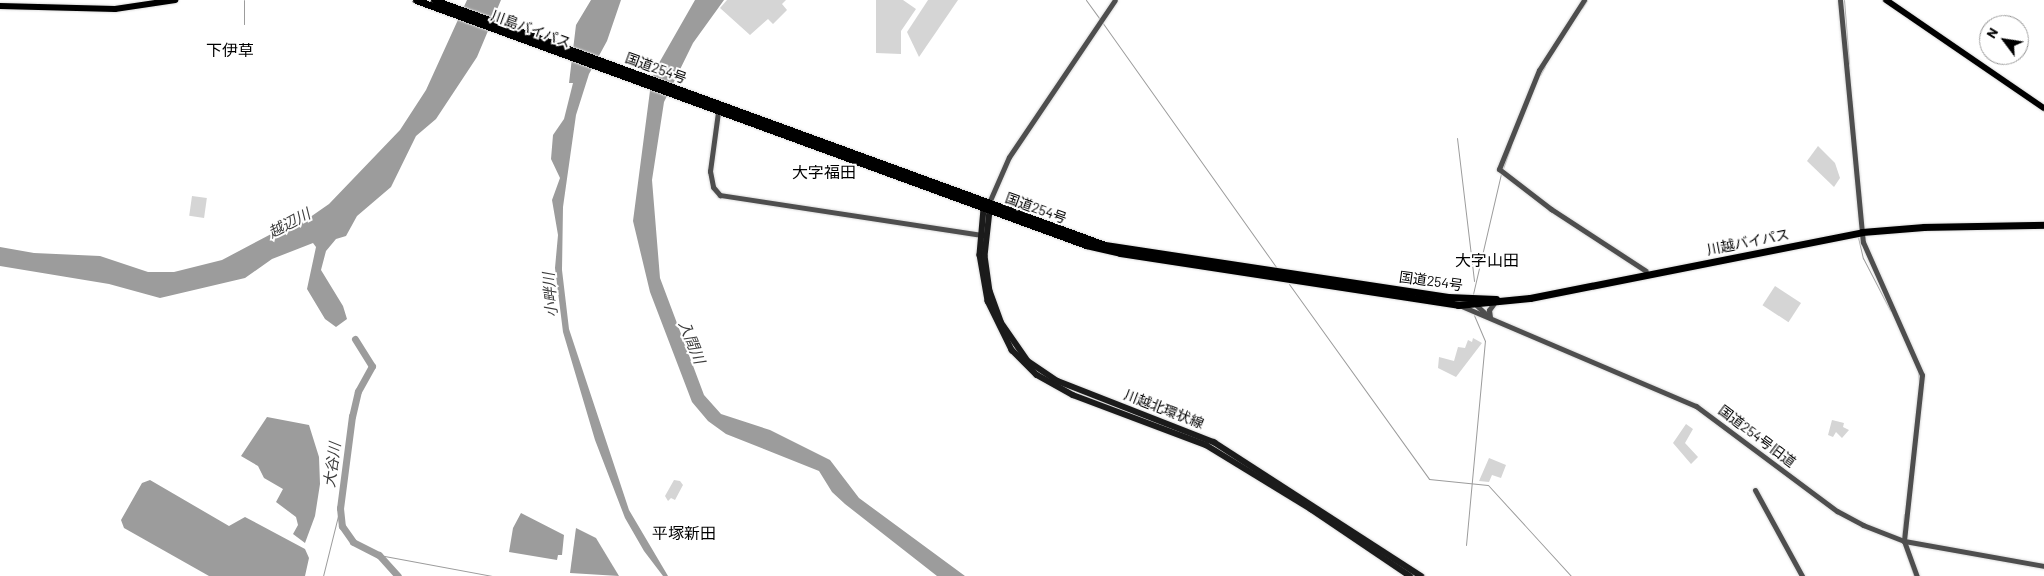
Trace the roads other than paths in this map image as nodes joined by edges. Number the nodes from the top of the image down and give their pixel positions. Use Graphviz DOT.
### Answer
graph roads {
  1 [pos="175,0"];
  2 [pos="417,0"];
  3 [pos="434,0"];
  4 [pos="1115,0"];
  5 [pos="1584,0"];
  6 [pos="1840,0"];
  7 [pos="1886,0"];
  8 [pos="0,6"];
  9 [pos="545,44"];
  10 [pos="612,69"];
  11 [pos="2044,108"];
  12 [pos="716,109"];
  13 [pos="988,208"];
  14 [pos="2044,221"];
  15 [pos="2044,225"];
  16 [pos="1862,231"];
  17 [pos="981,234"];
  18 [pos="1646,271"];
  19 [pos="1474,302"];
  20 [pos="1494,303"];
  21 [pos="1458,305"];
  22 [pos="1490,318"];
  23 [pos="1755,490"];
  24 [pos="1904,541"];
  25 [pos="2044,566"];
  26 [pos="1410,576"];
  27 [pos="1421,576"];
  28 [pos="1802,576"];
  29 [pos="1917,576"];
  1 -- 8 [label="main road"];
  2 -- 9 [label="highway, 川島バイパス"];
  3 -- 9 [label="highway, 川島バイパス"];
  4 -- 13 [label="street"];
  5 -- 18 [label="street"];
  6 -- 16 [label="street"];
  7 -- 11 [label="main road"];
  9 -- 10 [label="highway, 川島バイパス"];
  10 -- 12 [label="highway, 国道254号"];
  12 -- 13 [label="highway, 国道254号"];
  12 -- 17 [label="street"];
  13 -- 17 [label="main road, 川越北環状線"];
  13 -- 19 [label="highway, 国道254号"];
  13 -- 21 [label="highway, 国道254号"];
  13 -- 27 [label="main road, 川越北環状線"];
  14 -- 16 [label="highway, 川越バイパス"];
  15 -- 16 [label="highway, 川越バイパス"];
  16 -- 18 [label="highway, 川越バイパス"];
  16 -- 20 [label="highway, 川越バイパス"];
  16 -- 24 [label="street"];
  17 -- 26 [label="main road, 川越北環状線"];
  18 -- 19 [label="highway, 川越バイパス"];
  19 -- 20 [label="highway, 川越バイパス"];
  19 -- 21 [label="highway, 川越バイパス"];
  19 -- 22 [label="street"];
  20 -- 22 [label="street"];
  21 -- 22 [label="street, 国道254号旧道"];
  22 -- 24 [label="street, 国道254号旧道"];
  23 -- 28 [label="street"];
  24 -- 25 [label="street, 国道254号旧道"];
  24 -- 29 [label="street"];
}
